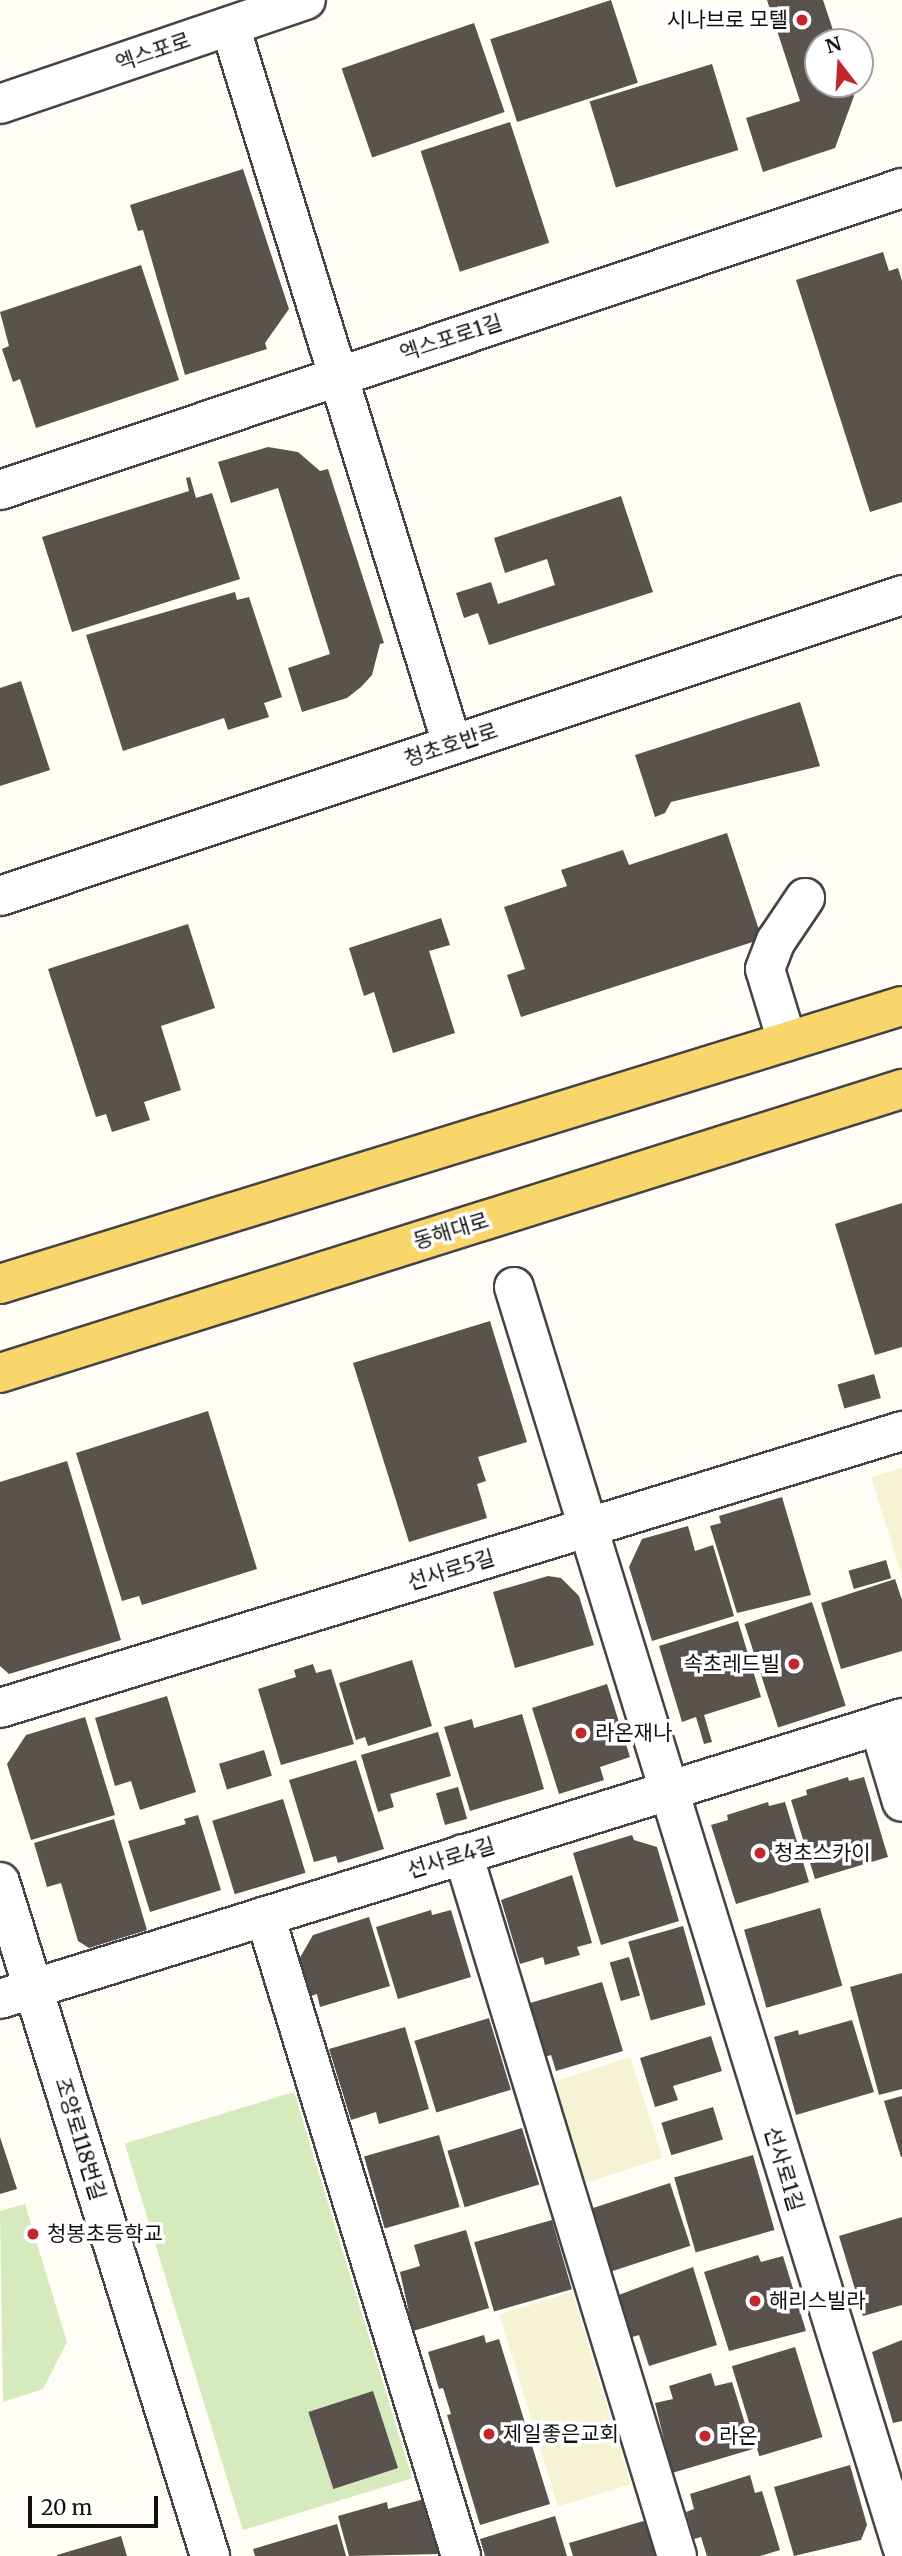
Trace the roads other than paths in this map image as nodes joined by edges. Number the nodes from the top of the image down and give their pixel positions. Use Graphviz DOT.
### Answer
graph roads {
  1 [pos="306,0"];
  2 [pos="230,26"];
  3 [pos="0,104"];
  4 [pos="902,188"];
  5 [pos="340,375"];
  6 [pos="0,490"];
  7 [pos="902,595"];
  8 [pos="452,744"];
  9 [pos="0,896"];
  10 [pos="805,898"];
  11 [pos="902,1006"];
  12 [pos="787,1041"];
  13 [pos="902,1089"];
  14 [pos="1,1282"];
  15 [pos="514,1287"];
  16 [pos="0,1373"];
  17 [pos="902,1431"];
  18 [pos="587,1527"];
  19 [pos="0,1709"];
  20 [pos="890,1721"];
  21 [pos="666,1792"];
  22 [pos="902,1802"];
  23 [pos="463,1854"];
  24 [pos="0,1882"];
  25 [pos="265,1916"];
  26 [pos="17,1993"];
  27 [pos="902,2547"];
  28 [pos="210,2556"];
  29 [pos="461,2556"];
  30 [pos="677,2556"];
  1 -- 2 [label="street, 엑스포로"];
  2 -- 3 [label="street, 엑스포로"];
  2 -- 5 [label="street"];
  4 -- 5 [label="street, 엑스포로1길"];
  5 -- 6 [label="street, 엑스포로1길"];
  5 -- 8 [label="street"];
  7 -- 8 [label="street, 청초호반로"];
  8 -- 9 [label="street, 청초호반로"];
  10 -- 12 [label="street"];
  11 -- 12 [label="main road"];
  12 -- 14 [label="main road"];
  13 -- 16 [label="main road, 동해대로"];
  15 -- 18 [label="street, 선사로1길"];
  17 -- 18 [label="street, 선사로5길"];
  18 -- 19 [label="street, 선사로5길"];
  18 -- 21 [label="street, 선사로1길"];
  20 -- 21 [label="street, 선사로4길"];
  20 -- 22 [label="street"];
  21 -- 23 [label="street, 선사로4길"];
  21 -- 27 [label="street, 선사로1길"];
  23 -- 25 [label="street, 선사로4길"];
  23 -- 30 [label="street"];
  24 -- 26 [label="street, 조양로118번길"];
  25 -- 26 [label="street, 선사로4길"];
  25 -- 29 [label="street"];
  26 -- 28 [label="street, 조양로118번길"];
}
